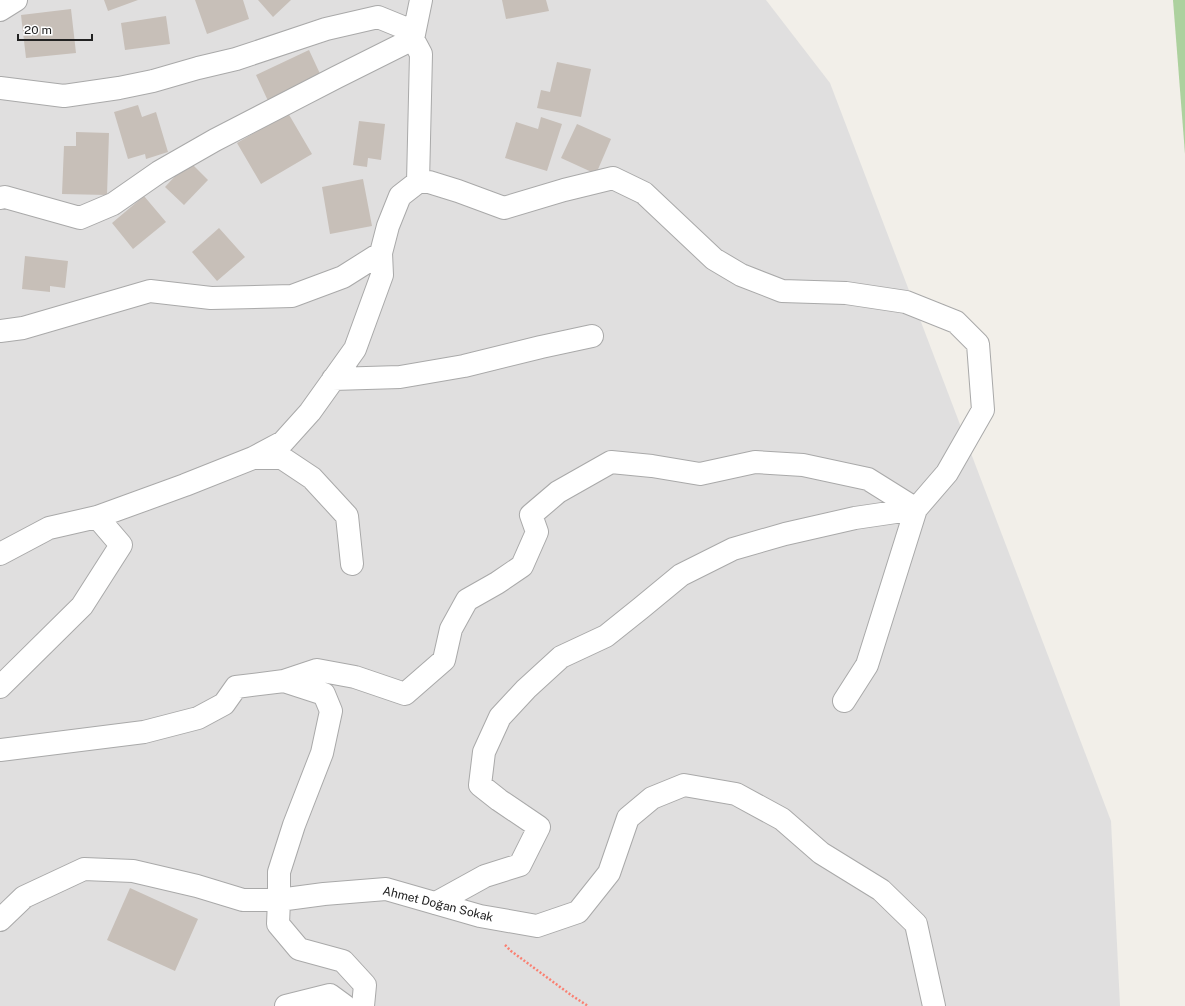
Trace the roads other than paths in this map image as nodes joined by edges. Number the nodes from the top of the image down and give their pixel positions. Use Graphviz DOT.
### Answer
graph roads {
  1 [pos="16,0"];
  2 [pos="421,0"];
  3 [pos="0,10"];
  4 [pos="413,39"];
  5 [pos="0,88"];
  6 [pos="418,182"];
  7 [pos="0,198"];
  8 [pos="381,254"];
  9 [pos="0,331"];
  10 [pos="592,336"];
  11 [pos="333,380"];
  12 [pos="253,458"];
  13 [pos="916,509"];
  14 [pos="97,517"];
  15 [pos="0,554"];
  16 [pos="352,564"];
  17 [pos="284,681"];
  18 [pos="0,687"];
  19 [pos="844,701"];
  20 [pos="0,750"];
  21 [pos="279,900"];
  22 [pos="436,903"];
  23 [pos="0,920"];
  24 [pos="286,1006"];
  25 [pos="345,1006"];
  26 [pos="363,1006"];
  27 [pos="934,1006"];
  1 -- 3 [label="street"];
  2 -- 4 [label="street"];
  4 -- 5 [label="street"];
  4 -- 6 [label="street"];
  4 -- 7 [label="street"];
  6 -- 8 [label="street"];
  6 -- 13 [label="street"];
  8 -- 9 [label="street"];
  8 -- 11 [label="street"];
  10 -- 11 [label="street"];
  11 -- 12 [label="street"];
  12 -- 14 [label="street"];
  12 -- 16 [label="street"];
  13 -- 17 [label="street"];
  13 -- 19 [label="street"];
  13 -- 22 [label="street"];
  14 -- 15 [label="street"];
  14 -- 18 [label="street"];
  17 -- 20 [label="street"];
  17 -- 21 [label="street"];
  21 -- 22 [label="street, Ahmet Doğan Sokak"];
  21 -- 23 [label="street, Ahmet Doğan Sokak"];
  21 -- 26 [label="street"];
  22 -- 27 [label="street, Ahmet Doğan Sokak"];
  24 -- 25 [label="street"];
}
